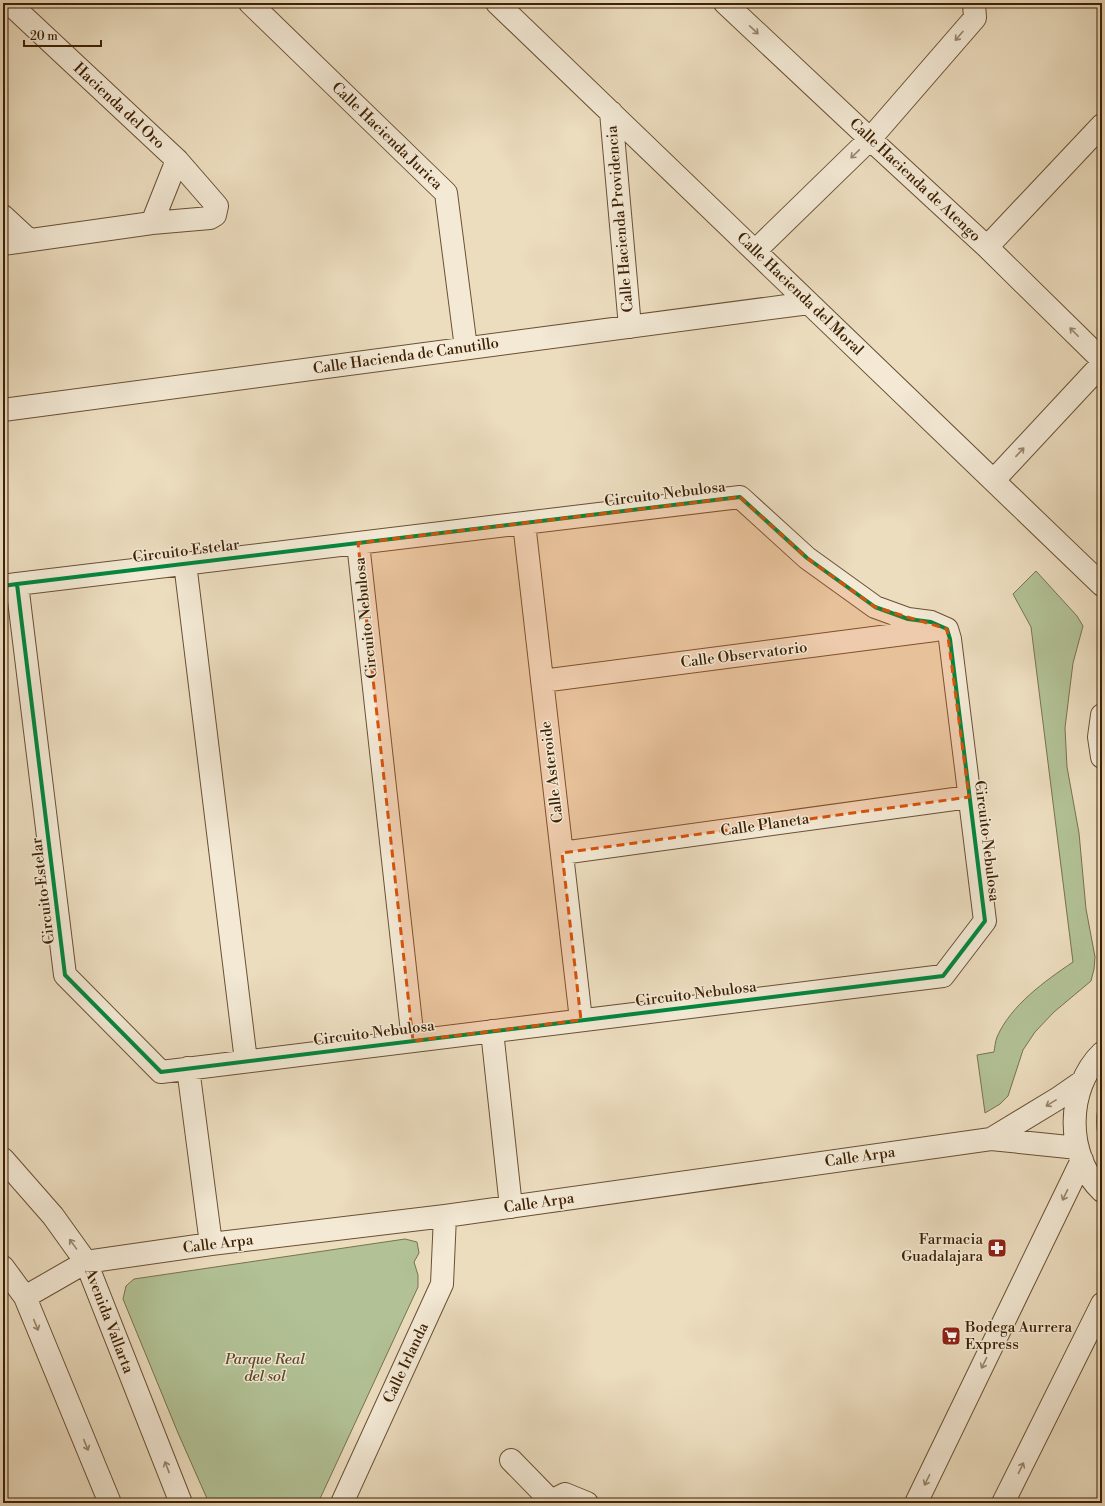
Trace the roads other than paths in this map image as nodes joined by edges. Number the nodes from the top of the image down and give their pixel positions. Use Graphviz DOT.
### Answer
graph roads {
  1 [pos="9,3"];
  2 [pos="250,3"];
  3 [pos="498,3"];
  4 [pos="725,3"];
  5 [pos="960,3"];
  6 [pos="975,10"];
  7 [pos="611,112"];
  8 [pos="1102,125"];
  9 [pos="870,140"];
  10 [pos="177,160"];
  11 [pos="3,216"];
  12 [pos="152,223"];
  13 [pos="29,240"];
  14 [pos="3,244"];
  15 [pos="987,247"];
  16 [pos="755,251"];
  17 [pos="809,303"];
  18 [pos="630,327"];
  19 [pos="466,348"];
  20 [pos="1102,360"];
  21 [pos="1102,364"];
  22 [pos="3,410"];
  23 [pos="994,480"];
  24 [pos="524,523"];
  25 [pos="358,543"];
  26 [pos="185,563"];
  27 [pos="10,585"];
  28 [pos="1102,585"];
  29 [pos="947,629"];
  30 [pos="542,680"];
  31 [pos="1102,715"];
  32 [pos="1102,757"];
  33 [pos="969,797"];
  34 [pos="562,853"];
  35 [pos="581,1020"];
  36 [pos="492,1031"];
  37 [pos="414,1041"];
  38 [pos="1102,1053"];
  39 [pos="246,1061"];
  40 [pos="188,1068"];
  41 [pos="1083,1082"];
  42 [pos="991,1139"];
  43 [pos="1080,1154"];
  44 [pos="3,1159"];
  45 [pos="1102,1191"];
  46 [pos="510,1207"];
  47 [pos="445,1216"];
  48 [pos="211,1244"];
  49 [pos="86,1262"];
  50 [pos="3,1267"];
  51 [pos="25,1297"];
  52 [pos="1102,1304"];
  53 [pos="1095,1335"];
  54 [pos="511,1460"];
  55 [pos="550,1502"];
  56 [pos="110,1503"];
  57 [pos="181,1503"];
  58 [pos="342,1503"];
  59 [pos="587,1503"];
  60 [pos="916,1503"];
  61 [pos="1003,1503"];
  1 -- 10 [label="street, Hacienda del Oro"];
  2 -- 19 [label="street, Calle Hacienda Jurica"];
  3 -- 7 [label="street, Calle Hacienda del Moral"];
  4 -- 9 [label="street, Calle Hacienda de Atengo, one-way"];
  5 -- 6 [label="street"];
  6 -- 9 [label="street, one-way"];
  7 -- 16 [label="street, Calle Hacienda del Moral"];
  7 -- 18 [label="street, Calle Hacienda Providencia"];
  8 -- 15 [label="street"];
  9 -- 15 [label="street, Calle Hacienda de Atengo"];
  9 -- 16 [label="street, one-way"];
  10 -- 12 [label="street, Hacienda del Oro"];
  10 -- 12 [label="street, Hacienda del Oro"];
  11 -- 13 [label="street"];
  12 -- 13 [label="street, Hacienda del Oro"];
  13 -- 14 [label="street, Hacienda del Oro"];
  20 -- 15 [label="street, Calle Hacienda de Atengo, one-way"];
  16 -- 17 [label="street, Calle Hacienda del Moral"];
  17 -- 18 [label="street, Calle Hacienda de Canutillo"];
  17 -- 23 [label="street, Calle Hacienda del Moral"];
  18 -- 19 [label="street, Calle Hacienda de Canutillo"];
  19 -- 22 [label="street, Calle Hacienda de Canutillo"];
  23 -- 21 [label="street, one-way"];
  23 -- 28 [label="street, Calle Hacienda del Moral"];
  24 -- 25 [label="street, Circuito Nebulosa"];
  24 -- 29 [label="street, Circuito Nebulosa"];
  24 -- 30 [label="street, Calle Asteroide"];
  25 -- 26 [label="street, Circuito Estelar"];
  25 -- 37 [label="street, Circuito Nebulosa"];
  26 -- 27 [label="street, Circuito Estelar"];
  26 -- 39 [label="street, Circuito Estelar"];
  27 -- 40 [label="street, Circuito Estelar"];
  29 -- 30 [label="street, Calle Observatorio"];
  29 -- 33 [label="street, Circuito Nebulosa"];
  30 -- 34 [label="street, Calle Asteroide"];
  31 -- 32 [label="street"];
  33 -- 34 [label="street, Calle Planeta"];
  33 -- 35 [label="street, Circuito Nebulosa"];
  34 -- 35 [label="street, Calle Asteroide"];
  35 -- 36 [label="street, Circuito Nebulosa"];
  36 -- 37 [label="street, Circuito Nebulosa"];
  36 -- 46 [label="street"];
  37 -- 39 [label="street, Circuito Nebulosa"];
  38 -- 41 [label="street"];
  39 -- 40 [label="street, Circuito Estelar"];
  40 -- 48 [label="street"];
  41 -- 42 [label="street, Calle Arpa, one-way"];
  41 -- 43 [label="street"];
  42 -- 43 [label="street, Calle Arpa"];
  42 -- 46 [label="street, Calle Arpa"];
  43 -- 45 [label="street"];
  43 -- 60 [label="street, one-way"];
  49 -- 44 [label="street, Avenida Vallarta, one-way"];
  46 -- 47 [label="street, Calle Arpa"];
  47 -- 48 [label="street, Calle Arpa"];
  47 -- 58 [label="street, Calle Irlanda"];
  48 -- 49 [label="street, Calle Arpa"];
  49 -- 51 [label="street"];
  57 -- 49 [label="street, Avenida Vallarta, one-way"];
  50 -- 51 [label="street"];
  51 -- 56 [label="street, one-way"];
  52 -- 53 [label="street"];
  61 -- 53 [label="street, one-way"];
  54 -- 55 [label="street"];
  55 -- 59 [label="street"];
}
